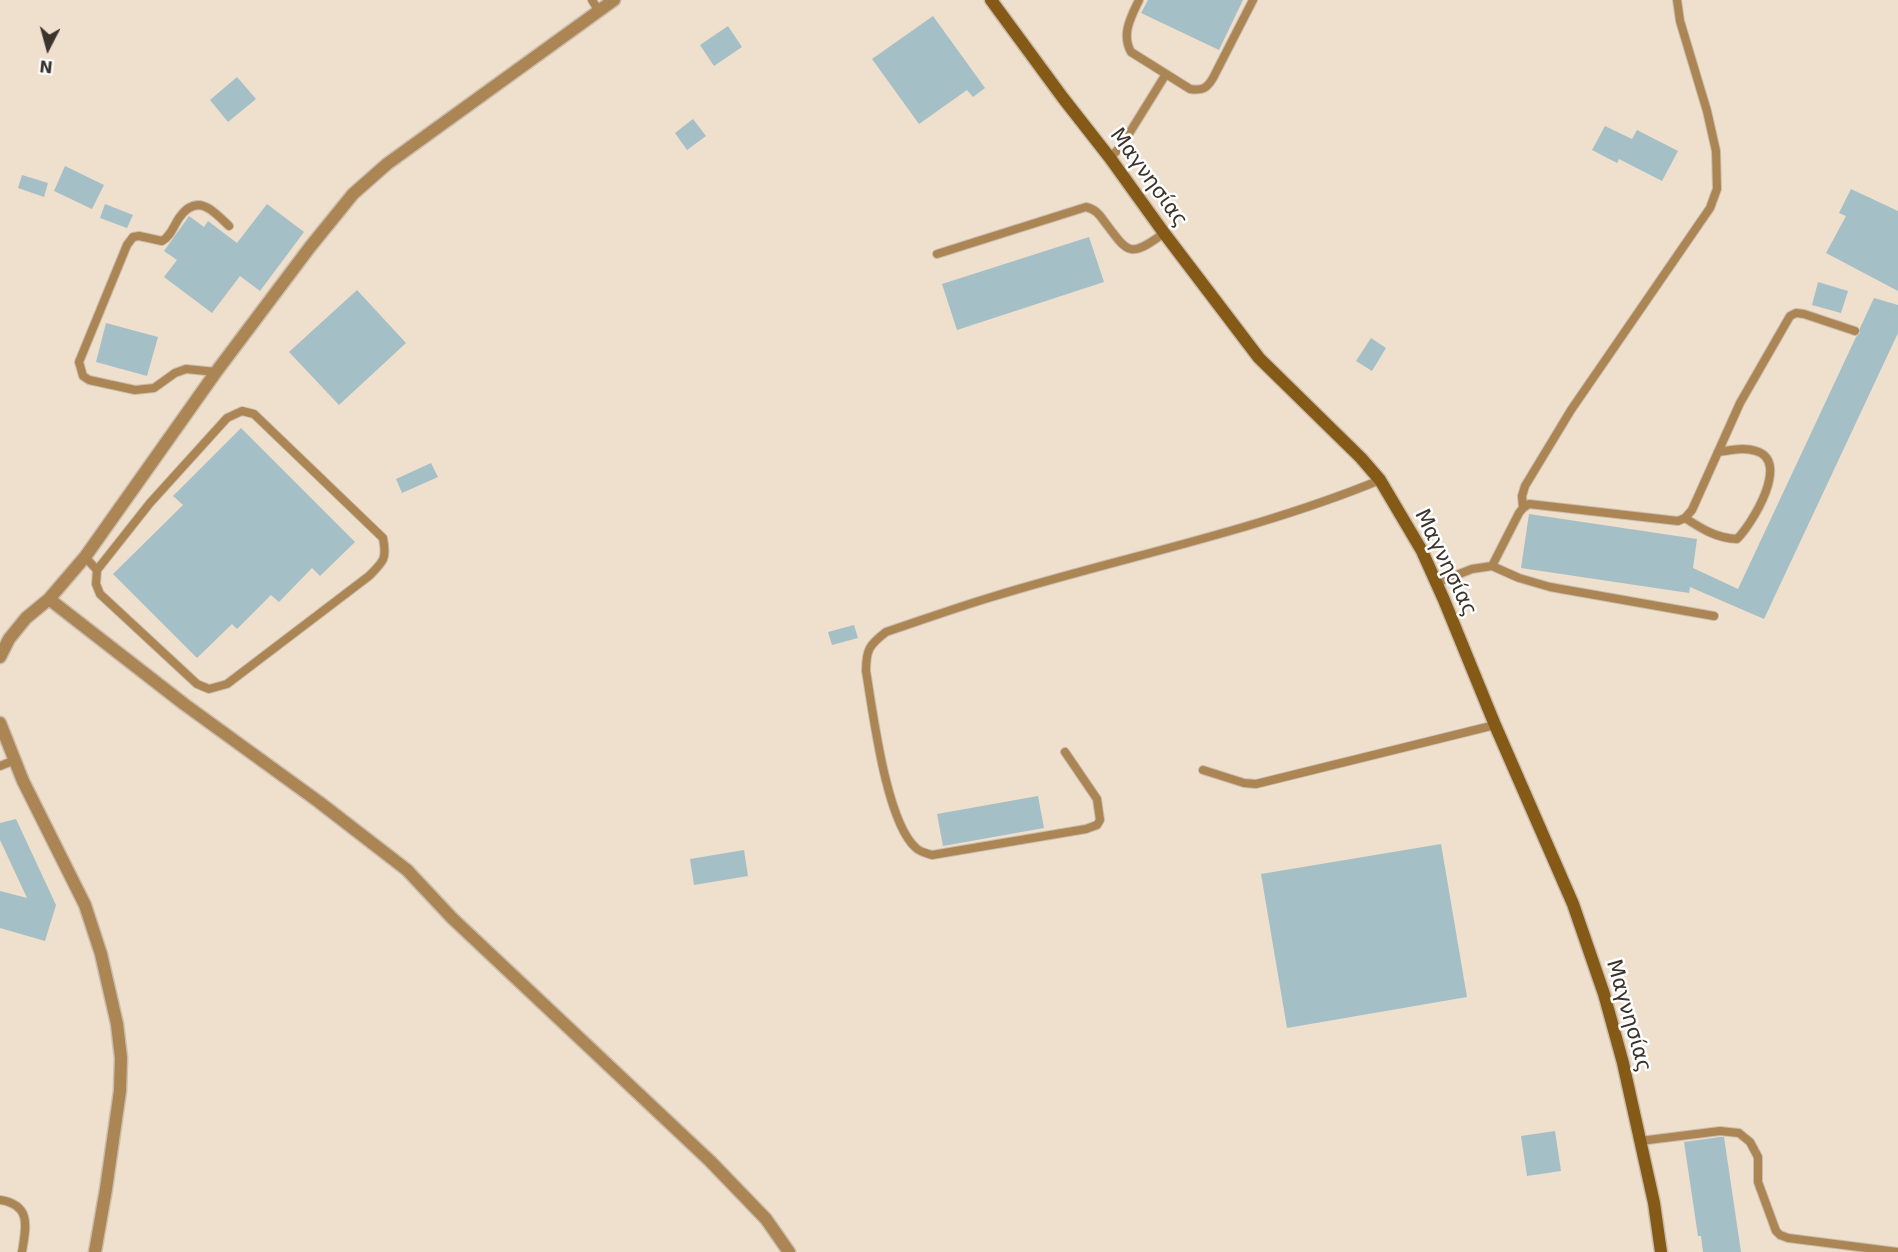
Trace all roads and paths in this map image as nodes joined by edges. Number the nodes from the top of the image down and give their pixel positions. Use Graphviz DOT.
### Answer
graph roads {
  1 [pos="592,0"];
  2 [pos="614,0"];
  3 [pos="991,0"];
  4 [pos="1139,0"];
  5 [pos="1252,0"];
  6 [pos="1677,0"];
  7 [pos="599,11"];
  8 [pos="1166,74"];
  9 [pos="1110,158"];
  10 [pos="230,226"];
  11 [pos="1164,233"];
  12 [pos="937,254"];
  13 [pos="1856,331"];
  14 [pos="216,372"];
  15 [pos="1718,452"];
  16 [pos="1380,480"];
  17 [pos="1523,508"];
  18 [pos="1685,518"];
  19 [pos="85,557"];
  20 [pos="1492,566"];
  21 [pos="97,570"];
  22 [pos="1436,583"];
  23 [pos="48,599"];
  24 [pos="1714,616"];
  25 [pos="0,657"];
  26 [pos="0,723"];
  27 [pos="1495,725"];
  28 [pos="1065,752"];
  29 [pos="15,760"];
  30 [pos="0,765"];
  31 [pos="1203,770"];
  32 [pos="1640,1142"];
  33 [pos="0,1200"];
  34 [pos="22,1252"];
  35 [pos="94,1252"];
  36 [pos="789,1252"];
  37 [pos="1661,1252"];
  38 [pos="1898,1252"];
  1 -- 7 [label="lane"];
  2 -- 7 [label="street"];
  3 -- 9 [label="street, Μαγνησίας"];
  4 -- 8 [label="lane"];
  5 -- 8 [label="lane"];
  6 -- 17 [label="lane"];
  7 -- 14 [label="street"];
  8 -- 9 [label="lane"];
  9 -- 11 [label="street, Μαγνησίας"];
  10 -- 14 [label="lane"];
  11 -- 12 [label="lane"];
  11 -- 16 [label="street, Μαγνησίας"];
  13 -- 15 [label="lane"];
  14 -- 19 [label="street"];
  15 -- 18 [label="lane"];
  15 -- 18 [label="lane"];
  16 -- 22 [label="street, Μαγνησίας"];
  16 -- 28 [label="lane"];
  17 -- 18 [label="lane"];
  17 -- 20 [label="lane"];
  19 -- 21 [label="lane"];
  19 -- 23 [label="street"];
  20 -- 22 [label="lane"];
  20 -- 24 [label="lane"];
  21 -- 21 [label="lane"];
  22 -- 27 [label="street, Μαγνησίας"];
  23 -- 25 [label="street"];
  23 -- 36 [label="street"];
  26 -- 29 [label="street"];
  27 -- 31 [label="lane"];
  27 -- 32 [label="street, Μαγνησίας"];
  29 -- 30 [label="lane"];
  29 -- 35 [label="street"];
  32 -- 37 [label="street, Μαγνησίας"];
  32 -- 38 [label="lane"];
  33 -- 34 [label="lane"];
}
